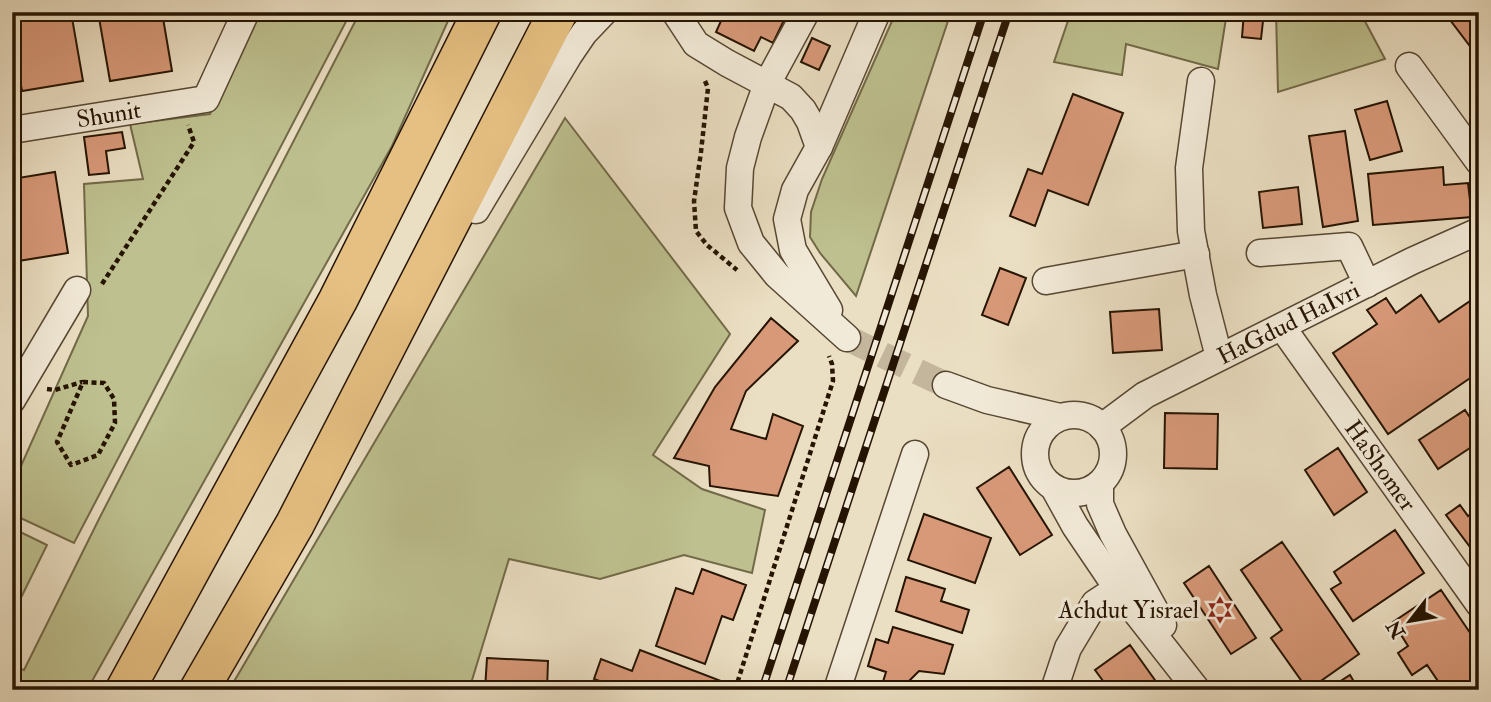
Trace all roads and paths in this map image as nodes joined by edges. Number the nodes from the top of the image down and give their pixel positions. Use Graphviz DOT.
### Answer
graph roads {
  1 [pos="246,12"];
  2 [pos="482,12"];
  3 [pos="558,12"];
  4 [pos="604,12"];
  5 [pos="675,12"];
  6 [pos="806,12"];
  7 [pos="877,12"];
  8 [pos="696,44"];
  9 [pos="1409,66"];
  10 [pos="1201,81"];
  11 [pos="766,85"];
  12 [pos="180,103"];
  13 [pos="12,131"];
  14 [pos="819,147"];
  15 [pos="1479,162"];
  16 [pos="1479,231"];
  17 [pos="1260,253"];
  18 [pos="1196,254"];
  19 [pos="747,278"];
  20 [pos="1046,281"];
  21 [pos="1367,284"];
  22 [pos="77,290"];
  23 [pos="1282,327"];
  24 [pos="828,354"];
  25 [pos="1219,357"];
  26 [pos="946,385"];
  27 [pos="77,397"];
  28 [pos="12,400"];
  29 [pos="986,400"];
  30 [pos="1060,417"];
  31 [pos="350,418"];
  32 [pos="1102,427"];
  33 [pos="915,454"];
  34 [pos="1036,464"];
  35 [pos="1100,484"];
  36 [pos="1054,488"];
  37 [pos="1126,582"];
  38 [pos="1479,604"];
  39 [pos="125,690"];
  40 [pos="199,690"];
  41 [pos="735,690"];
  42 [pos="837,690"];
  43 [pos="1054,690"];
  44 [pos="1199,690"];
  1 -- 12 [label="street, Shunit"];
  2 -- 39 [label="highway"];
  3 -- 31 [label="highway"];
  4 -- 31 [label="street"];
  5 -- 8 [label="street"];
  6 -- 11 [label="street"];
  7 -- 14 [label="street"];
  8 -- 11 [label="street"];
  8 -- 19 [label="path"];
  9 -- 15 [label="street"];
  10 -- 18 [label="street"];
  11 -- 14 [label="street"];
  11 -- 14 [label="street"];
  12 -- 13 [label="street, Shunit"];
  12 -- 22 [label="path"];
  16 -- 21 [label="street, HaGdud HaIvri"];
  17 -- 21 [label="street"];
  18 -- 20 [label="street"];
  18 -- 25 [label="street"];
  21 -- 23 [label="street, HaGdud HaIvri"];
  22 -- 28 [label="street"];
  23 -- 25 [label="street, HaGdud HaIvri"];
  23 -- 38 [label="street, HaShomer"];
  24 -- 41 [label="path"];
  25 -- 32 [label="street, HaGdud HaIvri"];
  26 -- 29 [label="street"];
  27 -- 27 [label="path"];
  29 -- 30 [label="street"];
  29 -- 34 [label="street"];
  30 -- 32 [label="street"];
  30 -- 34 [label="street"];
  31 -- 40 [label="highway"];
  32 -- 35 [label="street"];
  33 -- 42 [label="street"];
  34 -- 36 [label="street"];
  35 -- 36 [label="street"];
  35 -- 37 [label="street"];
  36 -- 37 [label="street"];
  37 -- 43 [label="street"];
  37 -- 44 [label="street"];
}
